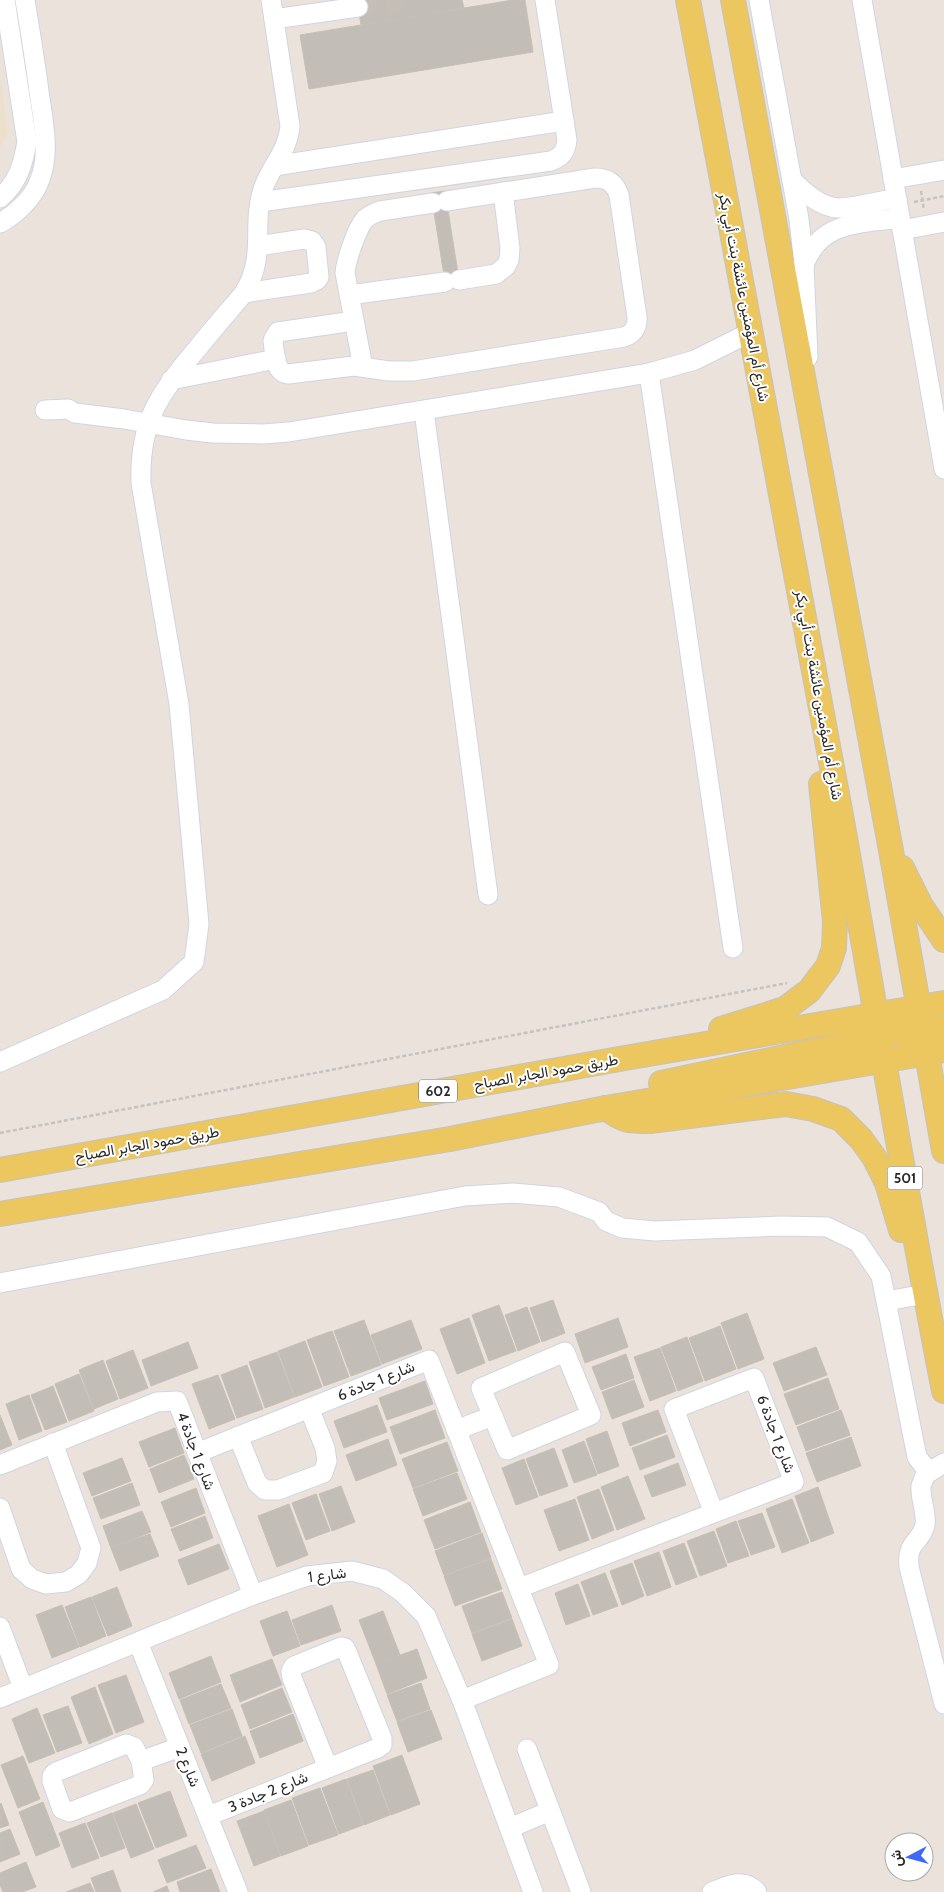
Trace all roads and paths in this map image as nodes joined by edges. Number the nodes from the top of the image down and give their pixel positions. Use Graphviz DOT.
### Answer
graph roads {
  1 [pos="5,0"];
  2 [pos="25,0"];
  3 [pos="271,0"];
  4 [pos="545,0"];
  5 [pos="688,0"];
  6 [pos="733,0"];
  7 [pos="759,0"];
  8 [pos="862,0"];
  9 [pos="358,7"];
  10 [pos="274,19"];
  11 [pos="564,121"];
  12 [pos="274,166"];
  13 [pos="944,170"];
  14 [pos="918,175"];
  15 [pos="893,179"];
  16 [pos="792,180"];
  17 [pos="503,192"];
  18 [pos="944,196"];
  19 [pos="0,198"];
  20 [pos="922,200"];
  21 [pos="260,202"];
  22 [pos="838,208"];
  23 [pos="899,213"];
  24 [pos="0,223"];
  25 [pos="935,224"];
  26 [pos="842,226"];
  27 [pos="258,246"];
  28 [pos="804,264"];
  29 [pos="244,293"];
  30 [pos="349,295"];
  31 [pos="354,321"];
  32 [pos="751,332"];
  33 [pos="276,359"];
  34 [pos="363,367"];
  35 [pos="650,373"];
  36 [pos="171,380"];
  37 [pos="424,411"];
  38 [pos="46,415"];
  39 [pos="809,418"];
  40 [pos="148,423"];
  41 [pos="941,438"];
  42 [pos="944,469"];
  43 [pos="815,673"];
  44 [pos="890,844"];
  45 [pos="488,895"];
  46 [pos="944,940"];
  47 [pos="733,948"];
  48 [pos="792,982"];
  49 [pos="944,1003"];
  50 [pos="918,1007"];
  51 [pos="879,1026"];
  52 [pos="934,1040"];
  53 [pos="625,1058"];
  54 [pos="884,1061"];
  55 [pos="0,1062"];
  56 [pos="606,1108"];
  57 [pos="0,1132"];
  58 [pos="944,1151"];
  59 [pos="0,1170"];
  60 [pos="0,1214"];
  61 [pos="0,1282"];
  62 [pos="925,1294"];
  63 [pos="887,1302"];
  64 [pos="944,1391"];
  65 [pos="309,1408"];
  66 [pos="493,1416"];
  67 [pos="456,1430"];
  68 [pos="238,1436"];
  69 [pos="53,1444"];
  70 [pos="197,1453"];
  71 [pos="0,1465"];
  72 [pos="938,1466"];
  73 [pos="0,1508"];
  74 [pos="714,1513"];
  75 [pos="519,1588"];
  76 [pos="253,1595"];
  77 [pos="0,1627"];
  78 [pos="138,1642"];
  79 [pos="23,1688"];
  80 [pos="0,1698"];
  81 [pos="462,1700"];
  82 [pos="944,1704"];
  83 [pos="180,1747"];
  84 [pos="527,1749"];
  85 [pos="141,1761"];
  86 [pos="328,1768"];
  87 [pos="550,1812"];
  88 [pos="208,1816"];
  89 [pos="510,1828"];
  90 [pos="238,1892"];
  91 [pos="533,1892"];
  92 [pos="581,1892"];
  93 [pos="712,1892"];
  94 [pos="756,1892"];
  1 -- 19 [label="street"];
  2 -- 24 [label="street"];
  3 -- 10 [label="street"];
  4 -- 11 [label="street"];
  5 -- 32 [label="main road, شارع أم المؤمنين عائشة بنت أبي بكر"];
  6 -- 39 [label="main road"];
  7 -- 16 [label="street"];
  8 -- 15 [label="street"];
  9 -- 10 [label="street"];
  10 -- 12 [label="street"];
  11 -- 12 [label="street"];
  11 -- 21 [label="street"];
  12 -- 21 [label="street"];
  13 -- 14 [label="street"];
  14 -- 15 [label="street"];
  14 -- 20 [label="path"];
  15 -- 23 [label="street"];
  16 -- 22 [label="street"];
  16 -- 28 [label="street"];
  17 -- 30 [label="street"];
  17 -- 30 [label="street"];
  17 -- 34 [label="street"];
  18 -- 20 [label="path"];
  20 -- 23 [label="path"];
  20 -- 25 [label="path"];
  21 -- 27 [label="street"];
  22 -- 23 [label="street"];
  22 -- 26 [label="street"];
  23 -- 25 [label="street"];
  23 -- 26 [label="street"];
  23 -- 41 [label="street"];
  26 -- 28 [label="street"];
  27 -- 29 [label="street"];
  27 -- 29 [label="street"];
  28 -- 39 [label="street"];
  29 -- 36 [label="street"];
  30 -- 31 [label="street"];
  31 -- 33 [label="street"];
  31 -- 34 [label="street"];
  32 -- 35 [label="street"];
  32 -- 43 [label="main road, شارع أم المؤمنين عائشة بنت أبي بكر"];
  33 -- 34 [label="street"];
  33 -- 36 [label="street"];
  35 -- 37 [label="street"];
  35 -- 47 [label="street"];
  36 -- 40 [label="street"];
  37 -- 40 [label="street"];
  37 -- 45 [label="street"];
  38 -- 40 [label="street"];
  39 -- 44 [label="main road"];
  40 -- 55 [label="street"];
  41 -- 42 [label="street"];
  43 -- 51 [label="main road, شارع أم المؤمنين عائشة بنت أبي بكر"];
  43 -- 53 [label="main road"];
  44 -- 46 [label="main road"];
  44 -- 50 [label="main road"];
  48 -- 57 [label="path"];
  49 -- 50 [label="main road"];
  50 -- 51 [label="main road"];
  50 -- 52 [label="main road"];
  51 -- 53 [label="main road, طريق حمود الجابر الصباح / 602"];
  51 -- 54 [label="main road, شارع أم المؤمنين عائشة بنت أبي بكر"];
  51 -- 56 [label="main road"];
  52 -- 54 [label="main road"];
  52 -- 58 [label="main road"];
  53 -- 59 [label="main road, طريق حمود الجابر الصباح / 602"];
  54 -- 56 [label="main road"];
  54 -- 62 [label="main road, شارع أم المؤمنين عائشة بنت أبي بكر / 501"];
  56 -- 60 [label="main road"];
  56 -- 62 [label="main road"];
  61 -- 63 [label="street"];
  62 -- 63 [label="street"];
  62 -- 64 [label="main road, شارع أم المؤمنين عائشة بنت أبي بكر / 501"];
  63 -- 72 [label="street"];
  65 -- 67 [label="street, شارع 1 جادة 6"];
  65 -- 68 [label="street, شارع 1 جادة 6"];
  65 -- 68 [label="street"];
  66 -- 66 [label="street"];
  66 -- 67 [label="street"];
  67 -- 75 [label="street, شارع 1 جادة 6"];
  68 -- 70 [label="street, شارع 1 جادة 6"];
  69 -- 70 [label="street, شارع 1 جادة 4"];
  69 -- 71 [label="street, شارع 1 جادة 4"];
  69 -- 73 [label="street"];
  70 -- 76 [label="street, شارع 1 جادة 4"];
  72 -- 82 [label="street"];
  74 -- 74 [label="street, شارع 1 جادة 6"];
  74 -- 75 [label="street, شارع 1 جادة 6"];
  75 -- 81 [label="street, شارع 1 جادة 6"];
  76 -- 78 [label="street, شارع 1"];
  76 -- 81 [label="street, شارع 1"];
  77 -- 79 [label="street"];
  78 -- 79 [label="street, شارع 1"];
  78 -- 83 [label="street, شارع 2"];
  79 -- 80 [label="street, شارع 1"];
  81 -- 89 [label="street, شارع 1"];
  83 -- 85 [label="street"];
  83 -- 88 [label="street, شارع 2"];
  84 -- 87 [label="street"];
  85 -- 85 [label="street"];
  86 -- 86 [label="street, شارع 2 جادة 3"];
  86 -- 88 [label="street, شارع 2 جادة 3"];
  87 -- 89 [label="street"];
  87 -- 92 [label="street"];
  88 -- 90 [label="street, شارع 2"];
  89 -- 91 [label="street, شارع 1"];
  93 -- 94 [label="street"];
}
